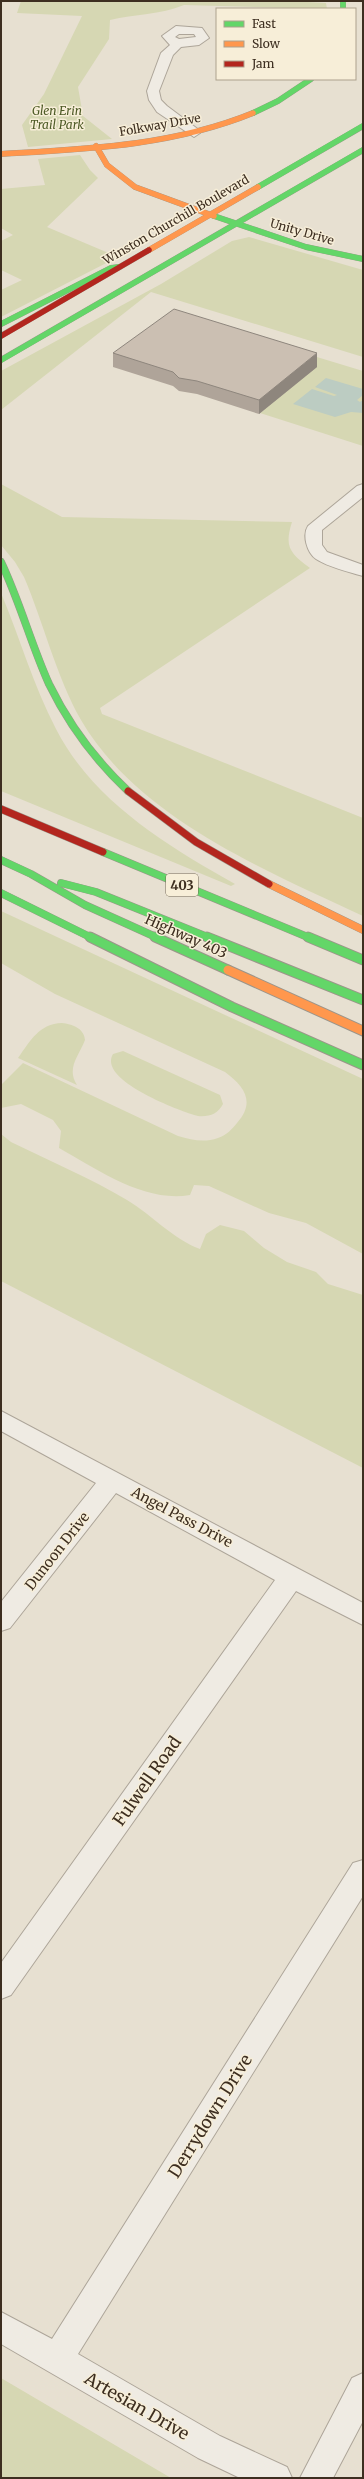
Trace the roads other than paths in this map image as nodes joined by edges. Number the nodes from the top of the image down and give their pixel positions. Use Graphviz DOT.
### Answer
graph roads {
  1 [pos="179,43"];
  2 [pos="311,80"];
  3 [pos="363,126"];
  4 [pos="194,133"];
  5 [pos="96,146"];
  6 [pos="363,150"];
  7 [pos="1,154"];
  8 [pos="131,182"];
  9 [pos="218,209"];
  10 [pos="210,214"];
  11 [pos="247,218"];
  12 [pos="237,224"];
  13 [pos="282,229"];
  14 [pos="324,241"];
  15 [pos="362,258"];
  16 [pos="119,267"];
  17 [pos="1,324"];
  18 [pos="1,336"];
  19 [pos="1,360"];
  20 [pos="363,489"];
  21 [pos="1,562"];
  22 [pos="363,570"];
  23 [pos="1,809"];
  24 [pos="1,860"];
  25 [pos="31,874"];
  26 [pos="1,893"];
  27 [pos="363,930"];
  28 [pos="363,960"];
  29 [pos="363,1000"];
  30 [pos="363,1031"];
  31 [pos="363,1065"];
  32 [pos="1,1420"];
  33 [pos="112,1480"];
  34 [pos="292,1576"];
  35 [pos="363,1615"];
  36 [pos="1,1622"];
  37 [pos="363,1872"];
  38 [pos="1,1986"];
  39 [pos="1,2327"];
  40 [pos="57,2360"];
  41 [pos="363,2389"];
  42 [pos="276,2478"];
  43 [pos="316,2478"];
  1 -- 4 [label="street"];
  2 -- 4 [label="main road, Folkway Drive"];
  3 -- 9 [label="main road, Winston Churchill Boulevard"];
  4 -- 5 [label="main road, Folkway Drive"];
  5 -- 7 [label="main road, Folkway Drive"];
  5 -- 8 [label="main road, Unity Drive"];
  6 -- 11 [label="main road"];
  8 -- 9 [label="main road, Unity Drive"];
  8 -- 10 [label="main road, Unity Drive"];
  9 -- 10 [label="main road, Winston Churchill Boulevard"];
  9 -- 11 [label="main road, Unity Drive"];
  10 -- 12 [label="main road, Unity Drive"];
  10 -- 16 [label="main road, Winston Churchill Boulevard"];
  11 -- 12 [label="main road"];
  11 -- 13 [label="main road, Unity Drive"];
  12 -- 15 [label="main road, Unity Drive"];
  12 -- 19 [label="main road"];
  14 -- 15 [label="main road, Unity Drive"];
  16 -- 17 [label="main road"];
  16 -- 18 [label="main road, Winston Churchill Boulevard"];
  20 -- 22 [label="street"];
  21 -- 27 [label="main road"];
  23 -- 28 [label="main road, 403"];
  24 -- 25 [label="main road, Highway 403"];
  25 -- 29 [label="main road"];
  25 -- 30 [label="main road, Highway 403"];
  26 -- 31 [label="main road"];
  32 -- 33 [label="street, Angel Pass Drive"];
  33 -- 34 [label="street, Angel Pass Drive"];
  33 -- 36 [label="street, Dunoon Drive"];
  34 -- 35 [label="street, Angel Pass Drive"];
  34 -- 38 [label="street, Fulwell Road"];
  37 -- 40 [label="street, Derrydown Drive"];
  39 -- 40 [label="street, Artesian Drive"];
  40 -- 42 [label="street, Artesian Drive"];
  41 -- 43 [label="street"];
}
